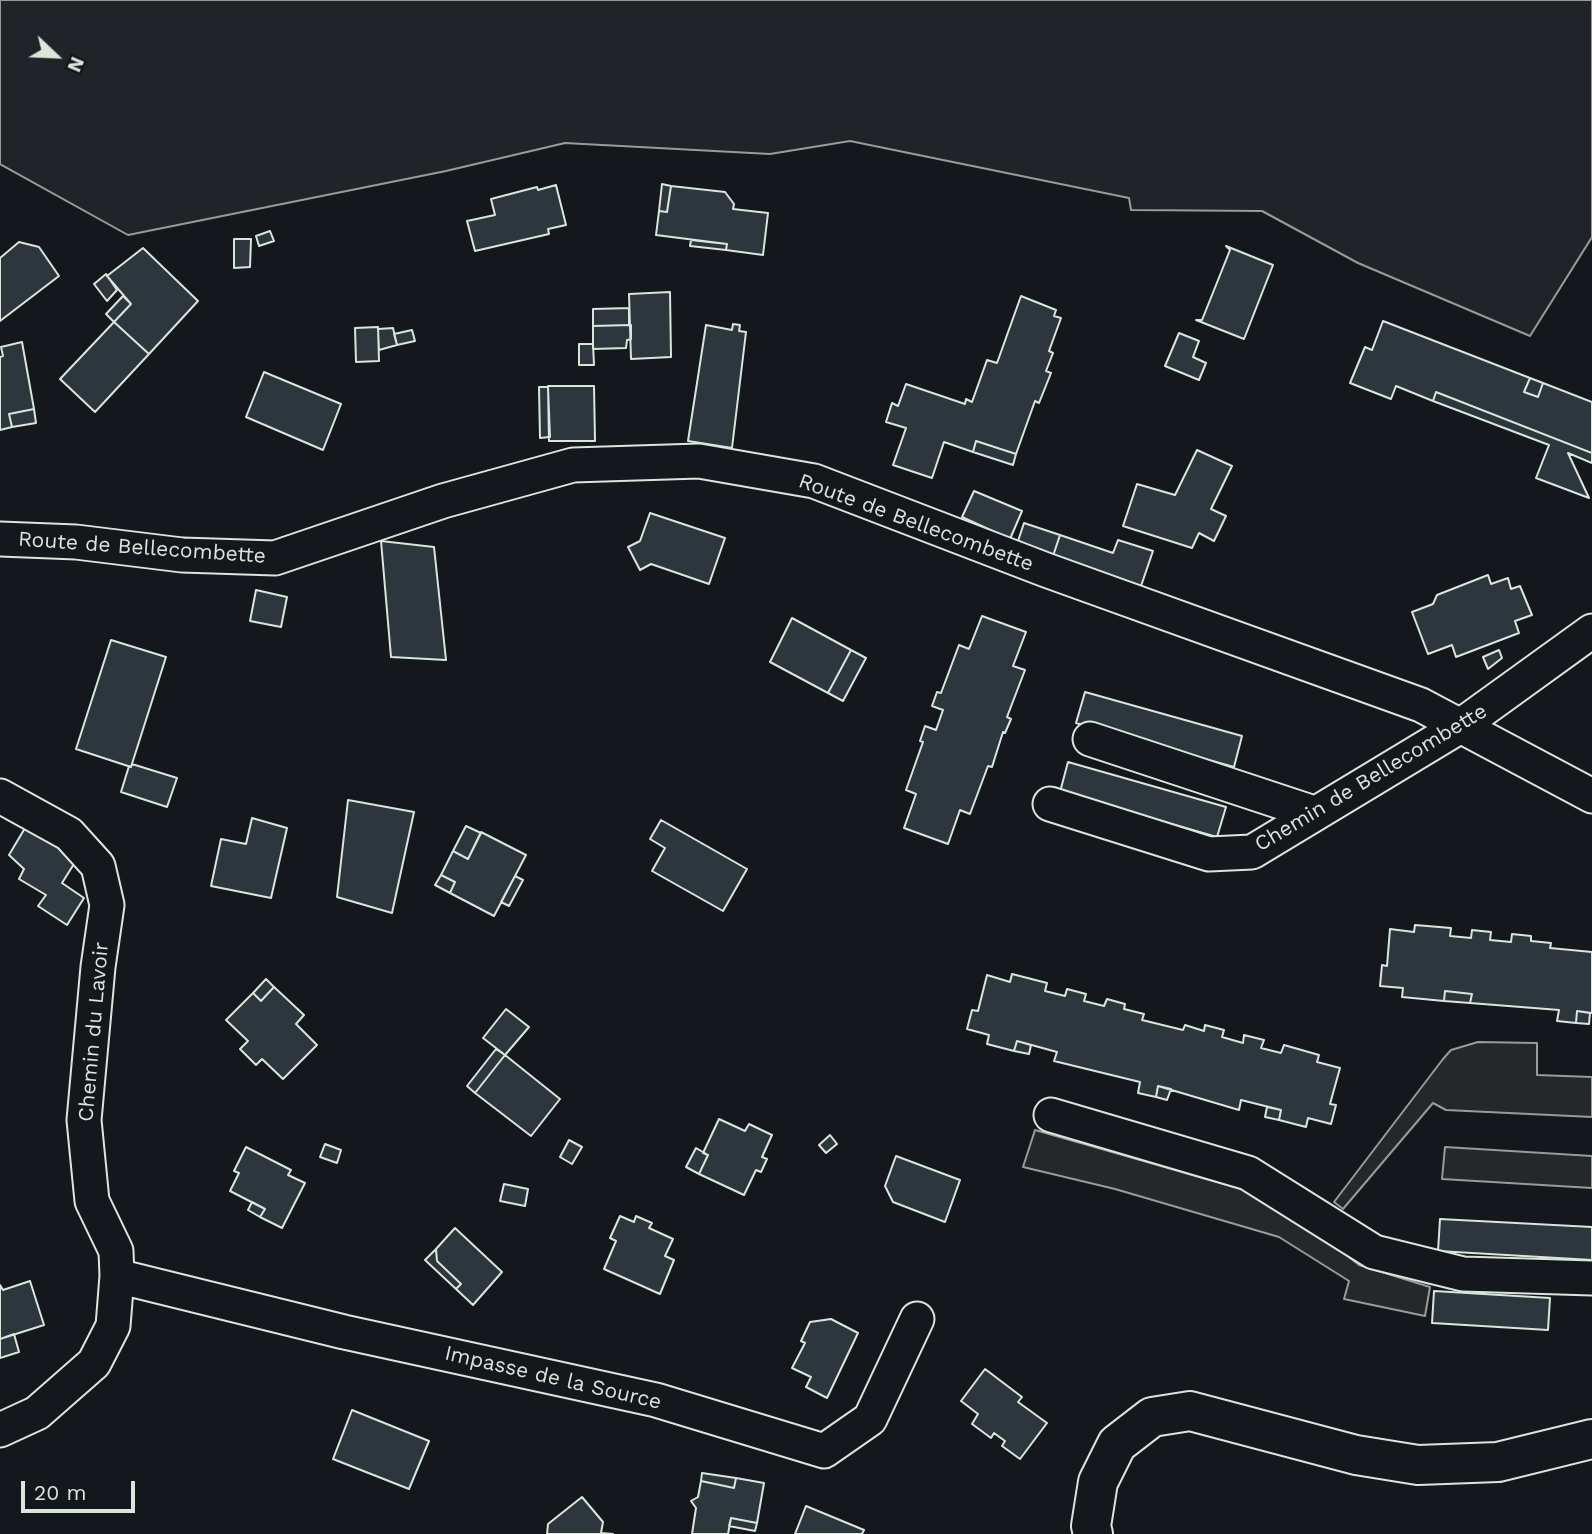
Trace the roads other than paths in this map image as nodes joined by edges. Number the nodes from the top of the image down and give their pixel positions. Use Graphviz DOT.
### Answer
graph roads {
  1 [pos="0,539"];
  2 [pos="1592,631"];
  3 [pos="1459,727"];
  4 [pos="1090,739"];
  5 [pos="0,796"];
  6 [pos="1592,796"];
  7 [pos="1050,804"];
  8 [pos="1314,813"];
  9 [pos="1051,1115"];
  10 [pos="117,1276"];
  11 [pos="1592,1278"];
  12 [pos="917,1319"];
  13 [pos="0,1430"];
  14 [pos="1592,1439"];
  15 [pos="1093,1534"];
  1 -- 3 [label="street, Route de Bellecombette"];
  2 -- 3 [label="street, Chemin de Bellecombette"];
  3 -- 6 [label="street, Route de Bellecombette"];
  3 -- 8 [label="street, Chemin de Bellecombette"];
  4 -- 8 [label="street"];
  5 -- 10 [label="street, Chemin du Lavoir"];
  7 -- 8 [label="street, Chemin de Bellecombette"];
  9 -- 11 [label="street"];
  10 -- 12 [label="street, Impasse de la Source"];
  10 -- 13 [label="street, Chemin du Lavoir"];
  14 -- 15 [label="street"];
}
